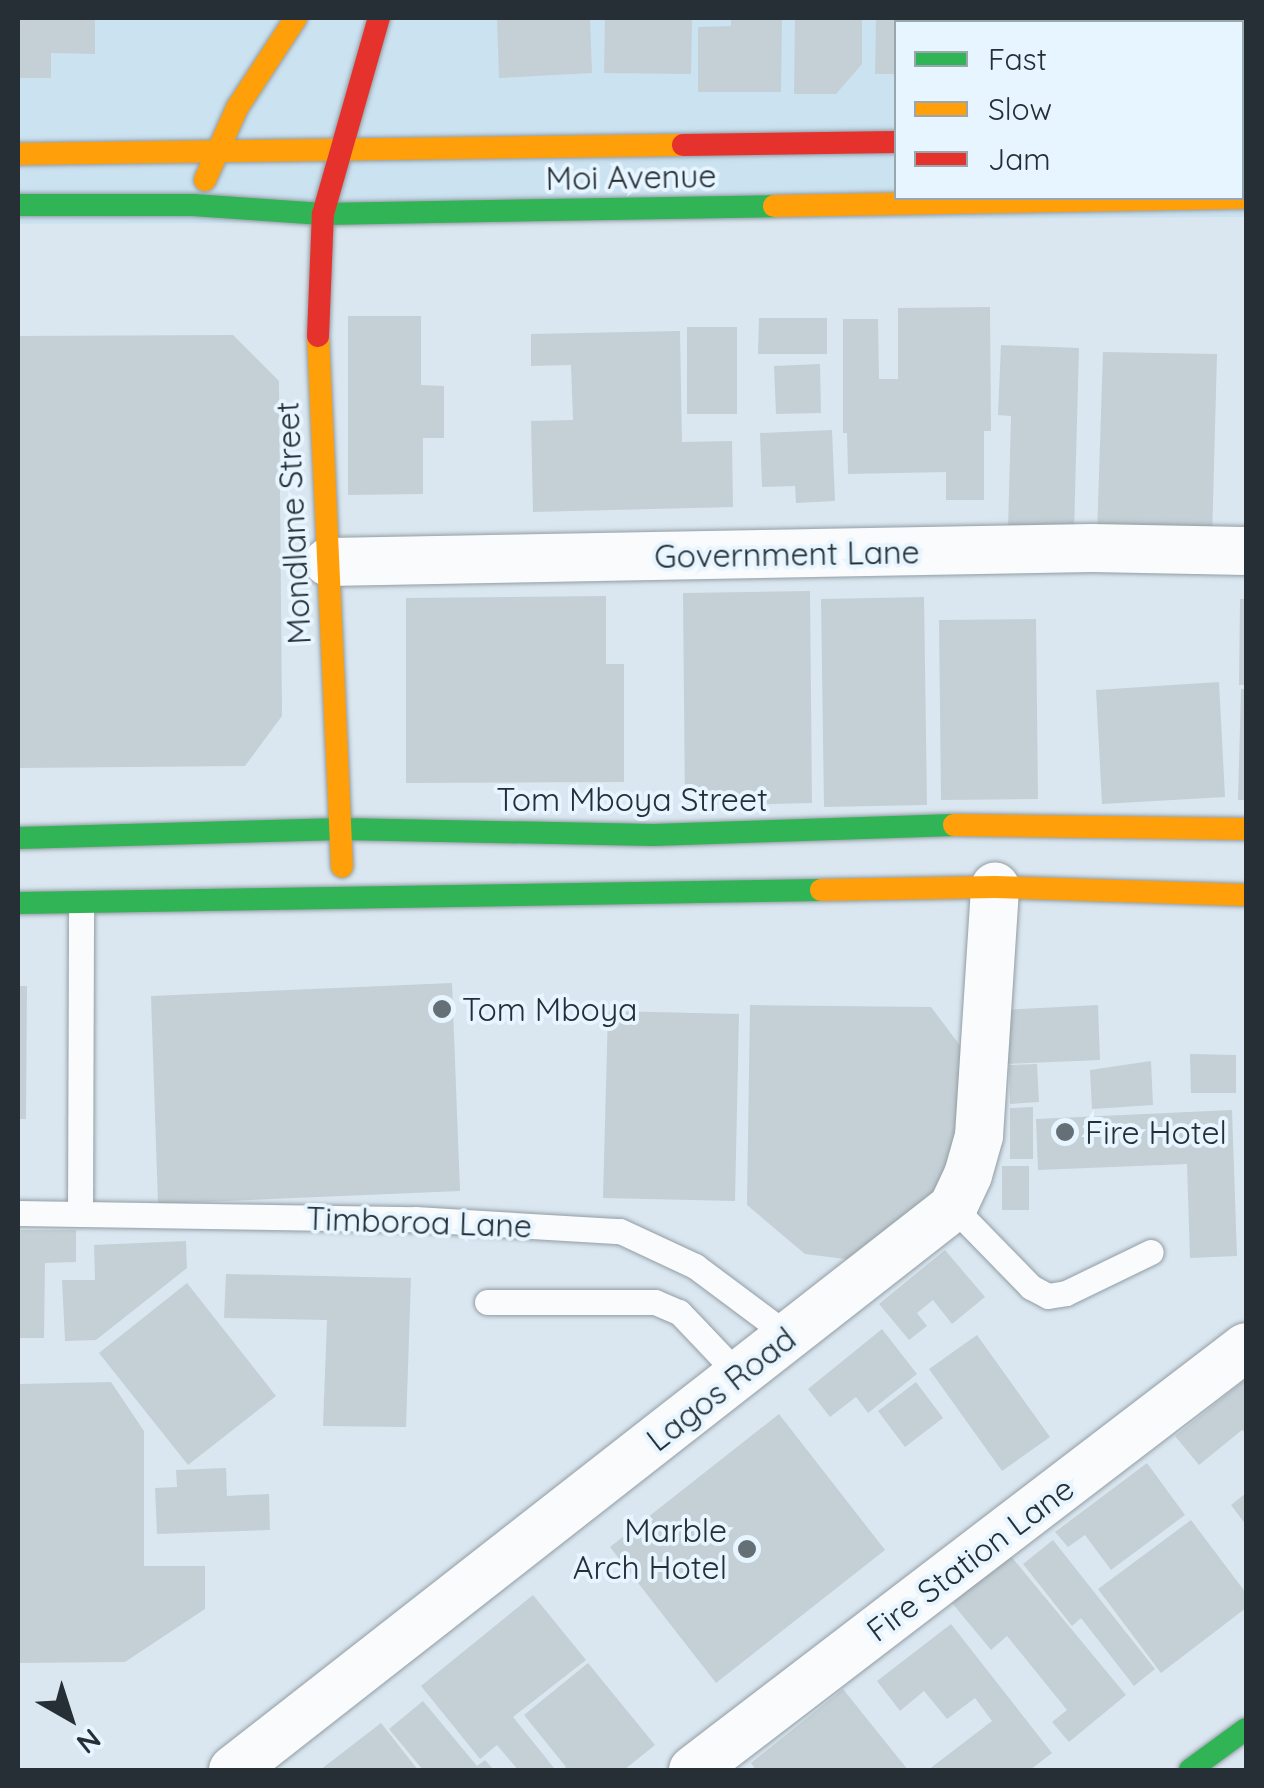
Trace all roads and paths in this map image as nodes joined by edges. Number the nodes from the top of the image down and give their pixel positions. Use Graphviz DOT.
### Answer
graph roads {
  1 [pos="296,18"];
  2 [pos="379,18"];
  3 [pos="894,142"];
  4 [pos="820,143"];
  5 [pos="341,151"];
  6 [pos="218,152"];
  7 [pos="18,154"];
  8 [pos="1151,200"];
  9 [pos="18,205"];
  10 [pos="194,206"];
  11 [pos="818,207"];
  12 [pos="324,214"];
  13 [pos="1246,550"];
  14 [pos="328,562"];
  15 [pos="341,829"];
  16 [pos="1246,829"];
  17 [pos="18,838"];
  18 [pos="994,888"];
  19 [pos="1246,896"];
  20 [pos="343,898"];
  21 [pos="18,903"];
  22 [pos="81,904"];
  23 [pos="953,1207"];
  24 [pos="18,1214"];
  25 [pos="80,1214"];
  26 [pos="1151,1252"];
  27 [pos="487,1302"];
  28 [pos="789,1336"];
  29 [pos="1246,1347"];
  30 [pos="738,1375"];
  31 [pos="1246,1729"];
  32 [pos="233,1770"];
  33 [pos="693,1770"];
  34 [pos="1190,1770"];
  1 -- 6 [label="main road"];
  2 -- 5 [label="main road, Mondlane Street"];
  3 -- 4 [label="main road, Moi Avenue"];
  4 -- 5 [label="main road, Moi Avenue"];
  4 -- 11 [label="lane"];
  5 -- 6 [label="main road, Moi Avenue"];
  5 -- 12 [label="main road, Mondlane Street"];
  6 -- 7 [label="main road, Moi Avenue"];
  6 -- 10 [label="main road"];
  8 -- 11 [label="main road, Moi Avenue"];
  9 -- 10 [label="main road, Moi Avenue"];
  10 -- 12 [label="main road, Moi Avenue"];
  11 -- 12 [label="main road, Moi Avenue"];
  12 -- 14 [label="main road, Mondlane Street"];
  13 -- 14 [label="street, Government Lane"];
  14 -- 15 [label="main road, Mondlane Street"];
  15 -- 16 [label="main road, Tom Mboya Street"];
  15 -- 17 [label="main road, Tom Mboya Street"];
  15 -- 20 [label="main road, Mondlane Street"];
  18 -- 19 [label="main road"];
  18 -- 20 [label="main road"];
  18 -- 23 [label="street, Lagos Road"];
  20 -- 22 [label="main road"];
  21 -- 22 [label="main road"];
  22 -- 25 [label="lane"];
  23 -- 26 [label="lane"];
  23 -- 28 [label="street, Lagos Road"];
  24 -- 25 [label="lane, Timboroa Lane"];
  25 -- 28 [label="lane, Timboroa Lane"];
  27 -- 30 [label="lane"];
  28 -- 30 [label="street, Lagos Road"];
  29 -- 33 [label="street, Fire Station Lane"];
  30 -- 32 [label="street, Lagos Road"];
  31 -- 34 [label="main road"];
}
